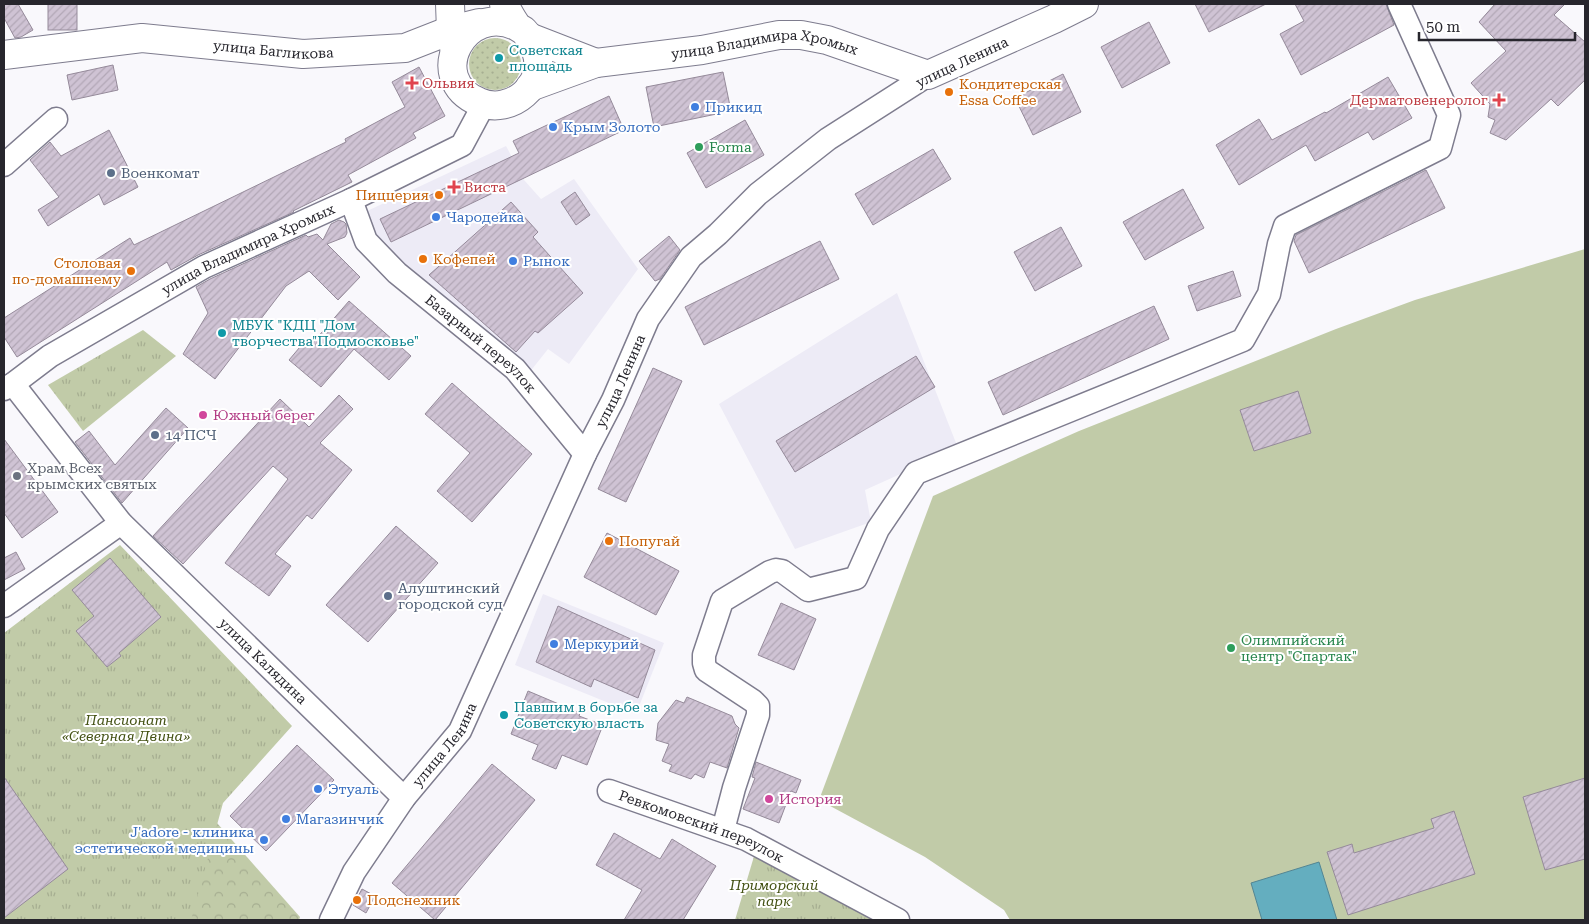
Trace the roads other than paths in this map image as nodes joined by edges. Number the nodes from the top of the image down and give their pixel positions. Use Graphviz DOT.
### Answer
graph roads {
  1 [pos="450,4"];
  2 [pos="504,4"];
  3 [pos="1084,4"];
  4 [pos="1399,4"];
  5 [pos="524,32"];
  6 [pos="452,49"];
  7 [pos="4,54"];
  8 [pos="596,62"];
  9 [pos="928,76"];
  10 [pos="530,87"];
  11 [pos="484,104"];
  12 [pos="56,119"];
  13 [pos="4,165"];
  14 [pos="351,200"];
  15 [pos="9,387"];
  16 [pos="585,454"];
  17 [pos="121,523"];
  18 [pos="4,606"];
  19 [pos="609,791"];
  20 [pos="404,798"];
  21 [pos="723,830"];
  22 [pos="331,920"];
  23 [pos="898,920"];
  1 -- 6 [label="main road"];
  2 -- 5 [label="main road"];
  3 -- 9 [label="main road, улица Ленина"];
  4 -- 21 [label="street"];
  5 -- 6 [label="main road"];
  5 -- 8 [label="main road"];
  5 -- 10 [label="main road"];
  6 -- 7 [label="main road, улица Багликова"];
  6 -- 11 [label="main road"];
  8 -- 9 [label="main road, улица Владимира Хромых"];
  8 -- 10 [label="main road"];
  9 -- 16 [label="street, улица Ленина"];
  10 -- 11 [label="main road"];
  11 -- 14 [label="street, улица Владимира Хромых"];
  12 -- 13 [label="street"];
  14 -- 15 [label="street, улица Владимира Хромых"];
  14 -- 16 [label="street, Базарный переулок"];
  15 -- 17 [label="street, улица Калядина"];
  16 -- 20 [label="street, улица Ленина"];
  17 -- 18 [label="street"];
  17 -- 20 [label="street, улица Калядина"];
  19 -- 21 [label="street, Ревкомовский переулок"];
  20 -- 22 [label="street, улица Ленина"];
  21 -- 23 [label="street, Ревкомовский переулок"];
}
